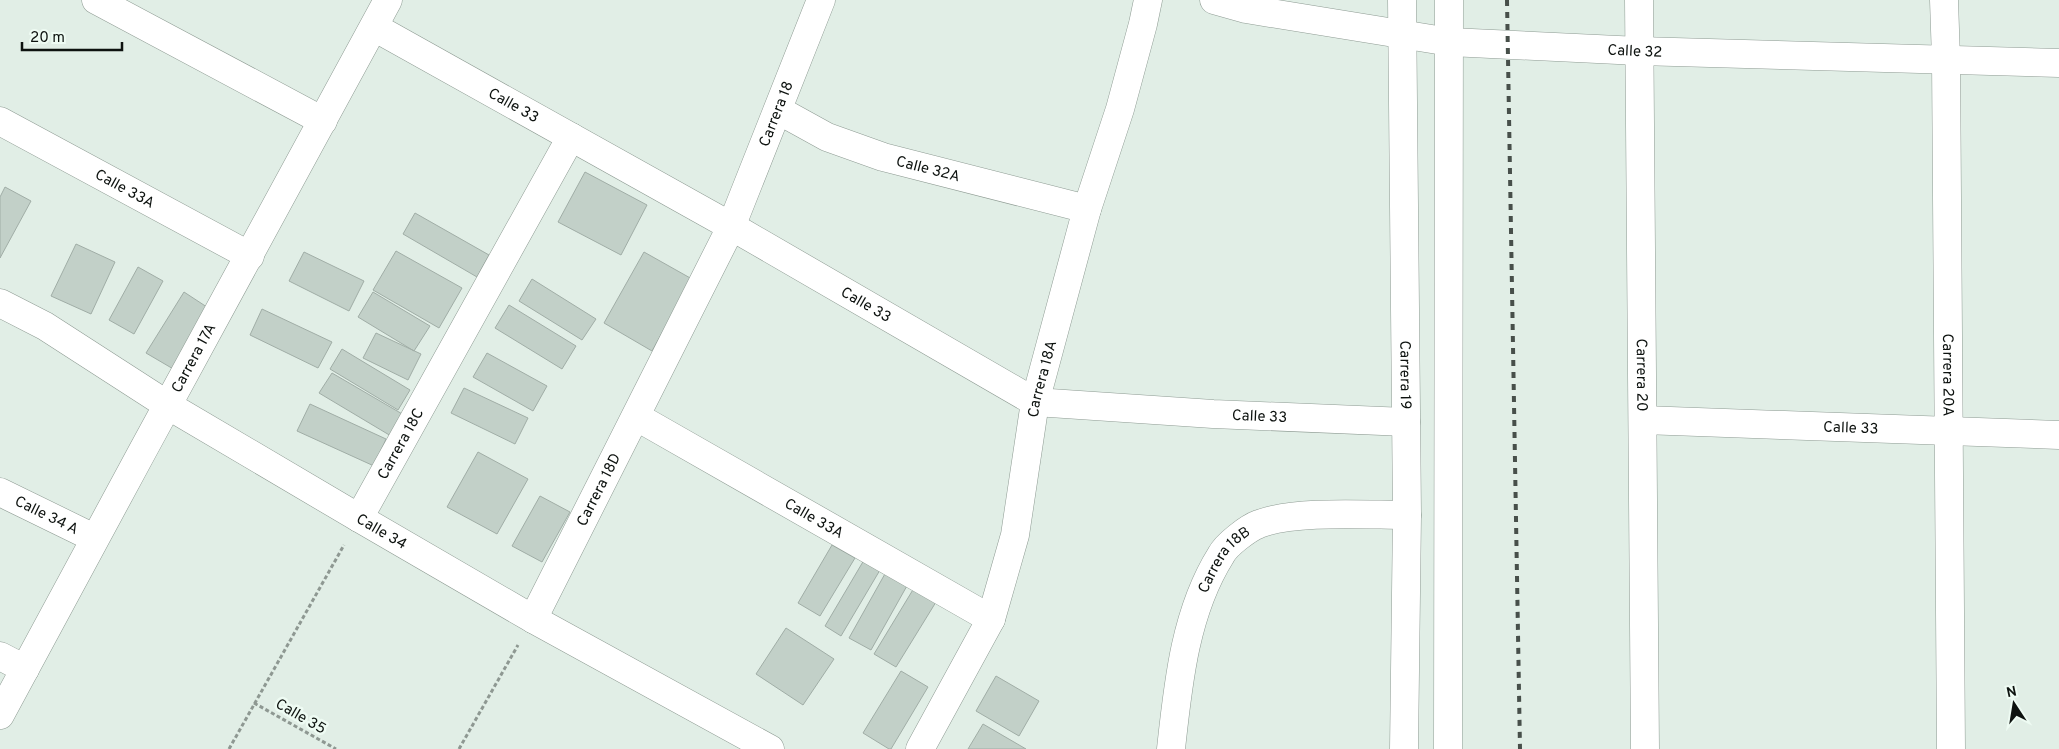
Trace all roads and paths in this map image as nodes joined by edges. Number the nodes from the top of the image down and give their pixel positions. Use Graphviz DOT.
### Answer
graph roads {
  1 [pos="96,0"];
  2 [pos="388,0"];
  3 [pos="821,0"];
  4 [pos="1148,0"];
  5 [pos="1214,0"];
  6 [pos="1402,0"];
  7 [pos="1449,0"];
  8 [pos="1639,0"];
  9 [pos="1944,0"];
  10 [pos="374,27"];
  11 [pos="1402,33"];
  12 [pos="1450,42"];
  13 [pos="1639,50"];
  14 [pos="1946,59"];
  15 [pos="2059,63"];
  16 [pos="778,110"];
  17 [pos="0,121"];
  18 [pos="323,122"];
  19 [pos="571,138"];
  20 [pos="1087,209"];
  21 [pos="731,227"];
  22 [pos="250,256"];
  23 [pos="0,303"];
  24 [pos="1035,402"];
  25 [pos="168,406"];
  26 [pos="637,417"];
  27 [pos="1643,420"];
  28 [pos="1406,422"];
  29 [pos="1949,432"];
  30 [pos="2059,435"];
  31 [pos="0,492"];
  32 [pos="1407,515"];
  33 [pos="359,518"];
  34 [pos="94,538"];
  35 [pos="533,619"];
  36 [pos="990,619"];
  37 [pos="0,656"];
  38 [pos="25,668"];
  39 [pos="254,702"];
  40 [pos="0,715"];
  41 [pos="229,749"];
  42 [pos="336,749"];
  43 [pos="459,749"];
  44 [pos="770,749"];
  45 [pos="920,749"];
  46 [pos="1171,749"];
  47 [pos="1404,749"];
  48 [pos="1448,749"];
  49 [pos="1645,749"];
  50 [pos="1950,749"];
  1 -- 18 [label="street"];
  2 -- 10 [label="street, Carrera 17A"];
  3 -- 16 [label="street, Carrera 18"];
  4 -- 20 [label="street, Carrera 18A"];
  5 -- 11 [label="street, Calle 32"];
  6 -- 11 [label="street, Carrera 19"];
  7 -- 12 [label="street"];
  8 -- 13 [label="street, Carrera 20"];
  9 -- 14 [label="street, Carrera 20A"];
  10 -- 18 [label="street, Carrera 17A"];
  10 -- 19 [label="street, Calle 33"];
  11 -- 12 [label="street, Calle 32"];
  11 -- 28 [label="street, Carrera 19"];
  12 -- 13 [label="street, Calle 32"];
  12 -- 48 [label="street"];
  13 -- 14 [label="street, Calle 32"];
  13 -- 27 [label="street, Carrera 20"];
  14 -- 15 [label="street, Calle 32"];
  14 -- 29 [label="street, Carrera 20A"];
  16 -- 20 [label="street, Calle 32A"];
  16 -- 21 [label="street, Carrera 18"];
  17 -- 22 [label="street, Calle 33A"];
  18 -- 22 [label="street, Carrera 17A"];
  19 -- 21 [label="street, Calle 33"];
  19 -- 33 [label="street, Carrera 18C"];
  20 -- 24 [label="street, Carrera 18A"];
  21 -- 24 [label="street, Calle 33"];
  21 -- 26 [label="street, Carrera 18D"];
  22 -- 25 [label="street, Carrera 17A"];
  23 -- 25 [label="street, Calle 34"];
  24 -- 28 [label="street, Calle 33"];
  24 -- 36 [label="street, Carrera 18A"];
  25 -- 33 [label="street, Calle 34"];
  25 -- 34 [label="street, Carrera 17A"];
  26 -- 35 [label="street, Carrera 18D"];
  26 -- 36 [label="street, Calle 33A"];
  27 -- 29 [label="street, Calle 33"];
  27 -- 49 [label="street, Carrera 20"];
  28 -- 32 [label="street, Carrera 19"];
  29 -- 30 [label="street, Calle 33"];
  29 -- 50 [label="street, Carrera 20A"];
  31 -- 34 [label="street, Calle 34 A"];
  32 -- 46 [label="street, Carrera 18B"];
  32 -- 47 [label="street, Carrera 19"];
  33 -- 35 [label="street, Calle 34"];
  33 -- 39 [label="path"];
  34 -- 38 [label="street, Carrera 17A"];
  35 -- 43 [label="path"];
  35 -- 44 [label="street, Calle 34"];
  36 -- 45 [label="street, Carrera 18A"];
  37 -- 38 [label="street"];
  38 -- 40 [label="street, Carrera 17A"];
  39 -- 41 [label="path"];
  39 -- 42 [label="path, Calle 35"];
}
